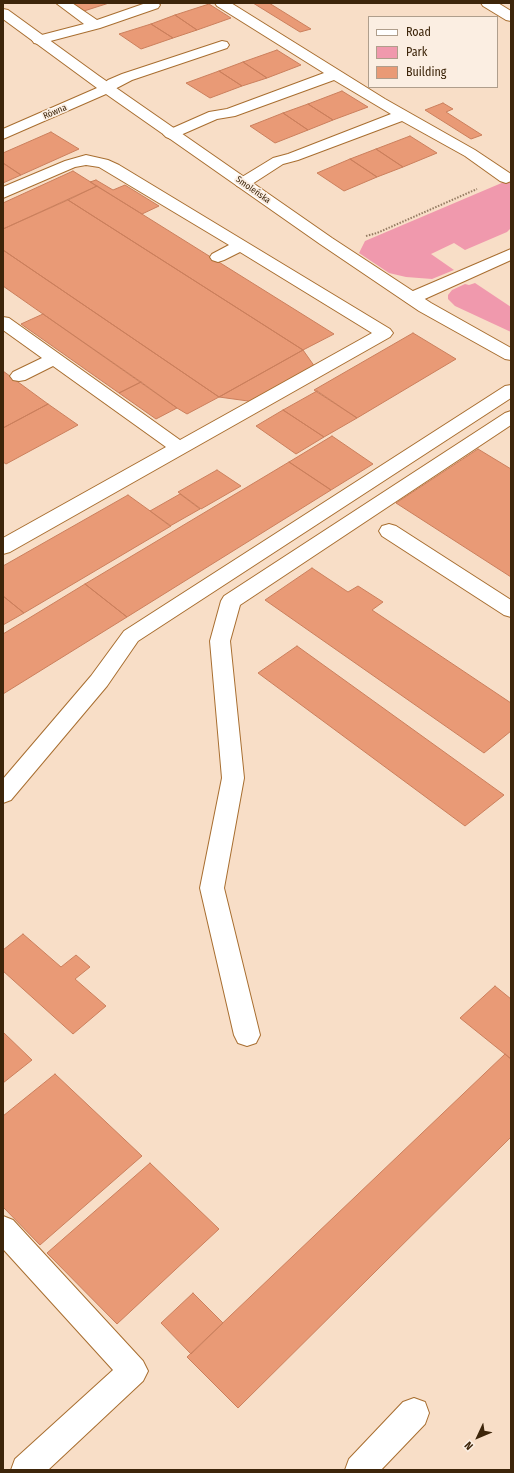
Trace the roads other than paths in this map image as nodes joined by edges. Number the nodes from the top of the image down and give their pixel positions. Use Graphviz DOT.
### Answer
graph roads {
  1 [pos="63,3"];
  2 [pos="222,3"];
  3 [pos="488,3"];
  4 [pos="154,5"];
  5 [pos="3,13"];
  6 [pos="511,17"];
  7 [pos="94,25"];
  8 [pos="39,40"];
  9 [pos="222,45"];
  10 [pos="336,74"];
  11 [pos="106,88"];
  12 [pos="403,115"];
  13 [pos="3,134"];
  14 [pos="171,134"];
  15 [pos="506,178"];
  16 [pos="243,183"];
  17 [pos="3,193"];
  18 [pos="241,245"];
  19 [pos="511,254"];
  20 [pos="218,257"];
  21 [pos="412,298"];
  22 [pos="3,322"];
  23 [pos="511,355"];
  24 [pos="54,358"];
  25 [pos="19,376"];
  26 [pos="511,390"];
  27 [pos="511,417"];
  28 [pos="179,448"];
  29 [pos="389,531"];
  30 [pos="3,547"];
  31 [pos="511,610"];
  32 [pos="3,794"];
  33 [pos="247,1035"];
  34 [pos="3,1229"];
  35 [pos="414,1414"];
  36 [pos="26,1470"];
  37 [pos="360,1470"];
  1 -- 7 [label="street"];
  2 -- 10 [label="street"];
  3 -- 6 [label="street"];
  4 -- 7 [label="street"];
  5 -- 8 [label="street, Smoleńska"];
  7 -- 8 [label="street"];
  8 -- 11 [label="street, Smoleńska"];
  9 -- 11 [label="street, Równa"];
  10 -- 12 [label="street"];
  10 -- 14 [label="street"];
  11 -- 13 [label="street, Równa"];
  11 -- 14 [label="street, Smoleńska"];
  12 -- 15 [label="street"];
  12 -- 16 [label="street"];
  14 -- 16 [label="street, Smoleńska"];
  16 -- 21 [label="street, Smoleńska"];
  17 -- 18 [label="street"];
  18 -- 20 [label="street"];
  18 -- 28 [label="street"];
  19 -- 21 [label="street"];
  21 -- 23 [label="street, Smoleńska"];
  22 -- 24 [label="street"];
  24 -- 25 [label="street"];
  24 -- 28 [label="street"];
  26 -- 32 [label="street"];
  27 -- 33 [label="street"];
  28 -- 30 [label="street"];
  29 -- 31 [label="street"];
  34 -- 36 [label="street"];
  35 -- 37 [label="street"];
}
